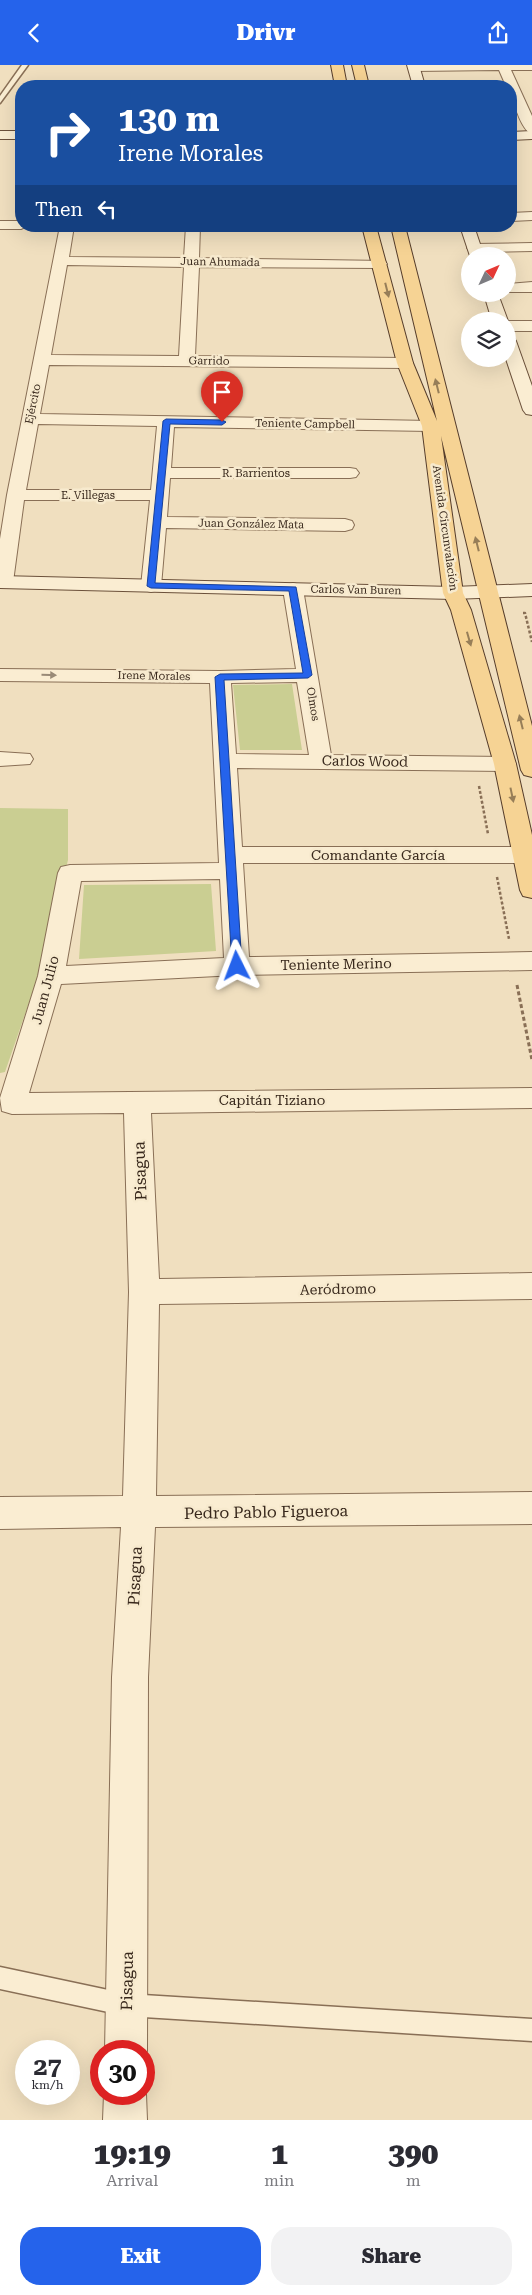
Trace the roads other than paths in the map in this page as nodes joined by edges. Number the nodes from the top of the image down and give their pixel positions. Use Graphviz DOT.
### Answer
graph roads {
  1 [pos="25,65"];
  2 [pos="337,65"];
  3 [pos="358,65"];
  4 [pos="413,66"];
  5 [pos="503,66"];
  6 [pos="532,66"];
  7 [pos="340,80"];
  8 [pos="362,80"];
  9 [pos="417,80"];
  10 [pos="512,80"];
  11 [pos="517,89"];
  12 [pos="0,101"];
  13 [pos="526,103"];
  14 [pos="532,130"];
  15 [pos="0,135"];
  16 [pos="15,135"];
  17 [pos="532,135"];
  18 [pos="517,136"];
  19 [pos="0,141"];
  20 [pos="15,141"];
  21 [pos="532,216"];
  22 [pos="517,217"];
  23 [pos="0,225"];
  24 [pos="15,225"];
  25 [pos="66,232"];
  26 [pos="193,232"];
  27 [pos="371,232"];
  28 [pos="399,232"];
  29 [pos="468,232"];
  30 [pos="474,247"];
  31 [pos="532,247"];
  32 [pos="516,248"];
  33 [pos="61,261"];
  34 [pos="192,262"];
  35 [pos="380,264"];
  36 [pos="532,287"];
  37 [pos="516,288"];
  38 [pos="516,326"];
  39 [pos="532,326"];
  40 [pos="43,360"];
  41 [pos="187,361"];
  42 [pos="405,363"];
  43 [pos="516,364"];
  44 [pos="532,410"];
  45 [pos="30,419"];
  46 [pos="166,421"];
  47 [pos="431,425"];
  48 [pos="162,473"];
  49 [pos="350,473"];
  50 [pos="16,495"];
  51 [pos="160,495"];
  52 [pos="157,522"];
  53 [pos="344,525"];
  54 [pos="2,582"];
  55 [pos="151,586"];
  56 [pos="293,589"];
  57 [pos="532,590"];
  58 [pos="488,591"];
  59 [pos="453,593"];
  60 [pos="0,675"];
  61 [pos="308,675"];
  62 [pos="220,677"];
  63 [pos="225,761"];
  64 [pos="321,761"];
  65 [pos="505,763"];
  66 [pos="532,770"];
  67 [pos="524,855"];
  68 [pos="231,863"];
  69 [pos="70,873"];
  70 [pos="532,890"];
  71 [pos="532,961"];
  72 [pos="237,966"];
  73 [pos="50,976"];
  74 [pos="532,1098"];
  75 [pos="137,1101"];
  76 [pos="12,1104"];
  77 [pos="532,1286"];
  78 [pos="144,1292"];
  79 [pos="532,1508"];
  80 [pos="0,1513"];
  81 [pos="139,1514"];
  82 [pos="0,1978"];
  83 [pos="127,2005"];
  84 [pos="532,2030"];
  85 [pos="126,2040"];
  86 [pos="125,2105"];
  87 [pos="125,2120"];
  1 -- 12 [label="lane"];
  2 -- 7 [label="main road"];
  3 -- 8 [label="main road"];
  4 -- 5 [label="street"];
  4 -- 9 [label="street"];
  5 -- 6 [label="street"];
  5 -- 10 [label="street"];
  11 -- 13 [label="street"];
  13 -- 14 [label="street"];
  15 -- 16 [label="street"];
  17 -- 18 [label="street"];
  19 -- 20 [label="street"];
  21 -- 22 [label="street"];
  23 -- 24 [label="street"];
  25 -- 33 [label="street, Ejército"];
  26 -- 34 [label="street"];
  27 -- 35 [label="main road, Avenida Circunvalación"];
  58 -- 28 [label="main road, Avenida Circunvalación, one-way"];
  29 -- 30 [label="street"];
  31 -- 32 [label="street"];
  33 -- 34 [label="street, Juan Ahumada"];
  33 -- 40 [label="street, Ejército"];
  34 -- 35 [label="street, Juan Ahumada"];
  34 -- 41 [label="street"];
  35 -- 42 [label="main road, Avenida Circunvalación, one-way"];
  36 -- 37 [label="street"];
  38 -- 39 [label="street"];
  40 -- 41 [label="street, Garrido"];
  40 -- 45 [label="street, Ejército"];
  41 -- 42 [label="street, Garrido"];
  42 -- 47 [label="main road, Avenida Circunvalación"];
  43 -- 44 [label="street"];
  45 -- 46 [label="street, Teniente Campbell"];
  45 -- 50 [label="street, Ejército"];
  46 -- 47 [label="street, Teniente Campbell"];
  46 -- 48 [label="street"];
  47 -- 59 [label="main road, Avenida Circunvalación"];
  48 -- 49 [label="street, R. Barrientos"];
  48 -- 51 [label="street"];
  50 -- 51 [label="street, E. Villegas"];
  50 -- 54 [label="street, Ejército"];
  51 -- 52 [label="street"];
  52 -- 53 [label="street, Juan González Mata"];
  52 -- 55 [label="street"];
  54 -- 55 [label="street, Carlos Van Buren"];
  55 -- 56 [label="street, Carlos Van Buren"];
  56 -- 59 [label="street, Carlos Van Buren"];
  56 -- 61 [label="street, Olmos"];
  57 -- 58 [label="street, Carlos Van Buren"];
  58 -- 59 [label="street, Carlos Van Buren"];
  66 -- 58 [label="main road, Avenida Circunvalación, one-way"];
  59 -- 65 [label="main road, Avenida Circunvalación, one-way"];
  60 -- 62 [label="street, Irene Morales, one-way"];
  61 -- 62 [label="street, Irene Morales"];
  61 -- 64 [label="street, Olmos"];
  62 -- 63 [label="street"];
  63 -- 64 [label="street, Carlos Wood"];
  63 -- 68 [label="street"];
  64 -- 65 [label="street, Carlos Wood"];
  65 -- 67 [label="main road, Avenida Circunvalación, one-way"];
  67 -- 68 [label="street, Comandante García"];
  67 -- 70 [label="main road, Avenida Circunvalación"];
  68 -- 69 [label="street, Comandante García"];
  68 -- 72 [label="street"];
  69 -- 73 [label="street, Juan Julio"];
  71 -- 72 [label="street, Teniente Merino"];
  72 -- 73 [label="street, Teniente Merino"];
  73 -- 76 [label="street, Juan Julio"];
  74 -- 75 [label="street, Capitán Tiziano"];
  75 -- 76 [label="street, Capitán Tiziano"];
  75 -- 78 [label="street, Pisagua"];
  77 -- 78 [label="street, Aeródromo"];
  78 -- 81 [label="street, Pisagua"];
  79 -- 81 [label="street, Pedro Pablo Figueroa"];
  80 -- 81 [label="street, Pedro Pablo Figueroa"];
  81 -- 83 [label="street, Pisagua"];
  82 -- 83 [label="lane"];
  83 -- 84 [label="lane"];
  83 -- 85 [label="street, Pisagua"];
  86 -- 87 [label="street"];
}
